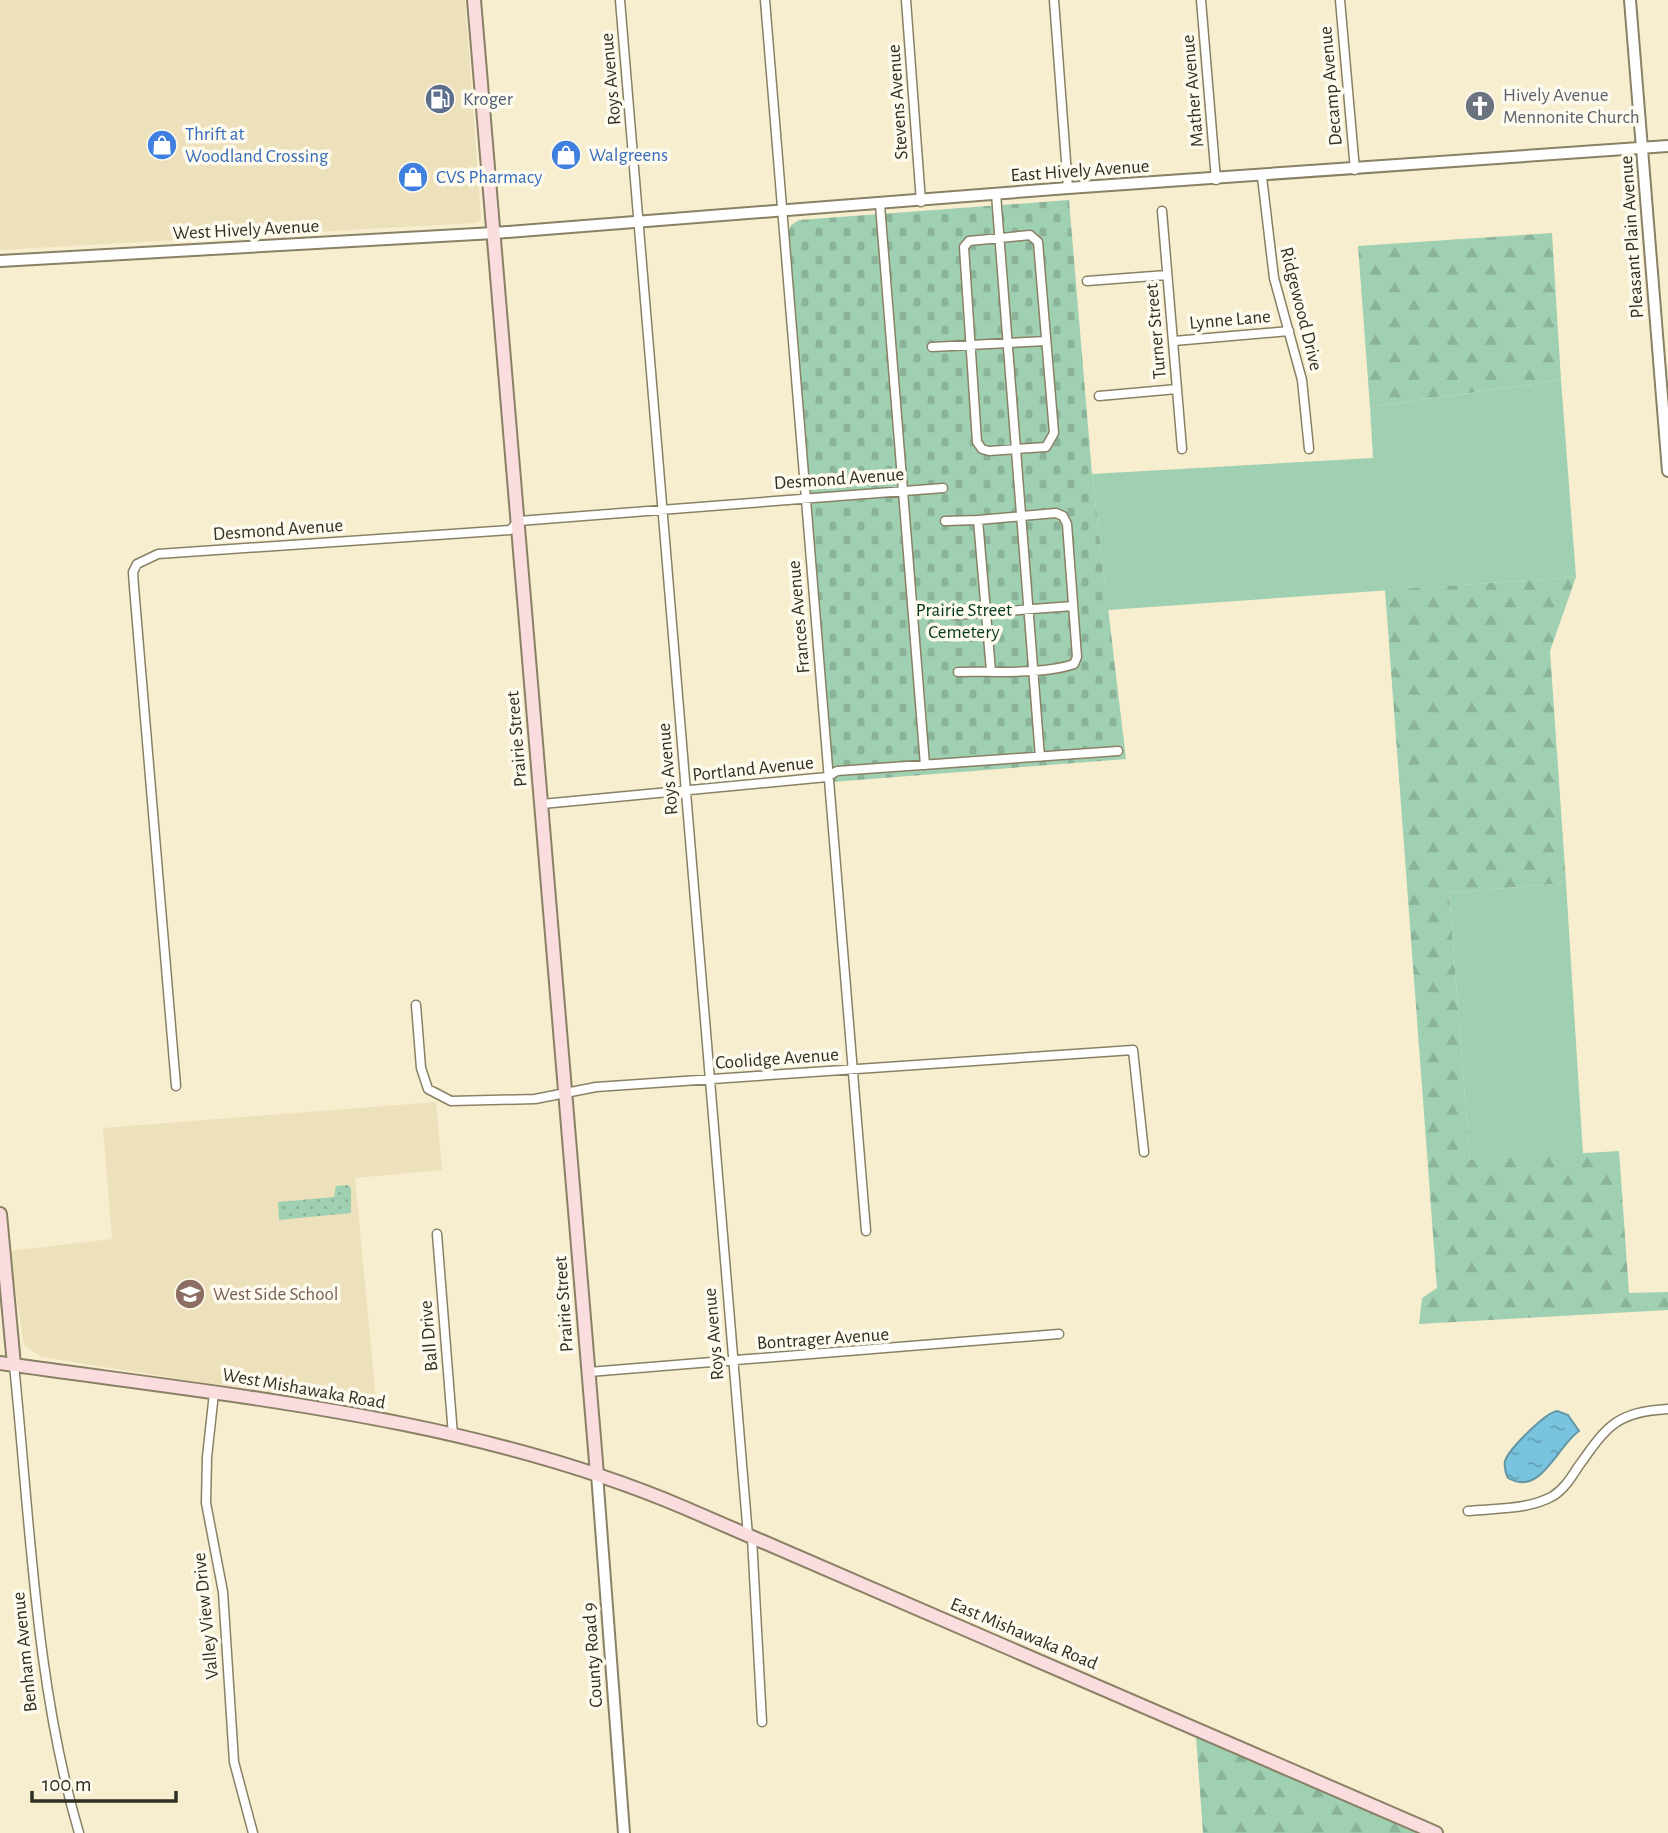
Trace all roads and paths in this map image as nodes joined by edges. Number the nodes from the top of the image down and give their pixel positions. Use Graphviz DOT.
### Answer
graph roads {
  1 [pos="474,0"];
  2 [pos="620,0"];
  3 [pos="765,0"];
  4 [pos="906,0"];
  5 [pos="1054,0"];
  6 [pos="1201,0"];
  7 [pos="1340,0"];
  8 [pos="1630,0"];
  9 [pos="1668,146"];
  10 [pos="1643,148"];
  11 [pos="1354,170"];
  12 [pos="1262,177"];
  13 [pos="1216,180"];
  14 [pos="1068,188"];
  15 [pos="996,194"];
  16 [pos="921,202"];
  17 [pos="880,205"];
  18 [pos="781,211"];
  19 [pos="1162,211"];
  20 [pos="639,223"];
  21 [pos="494,233"];
  22 [pos="999,239"];
  23 [pos="0,261"];
  24 [pos="1167,275"];
  25 [pos="1087,281"];
  26 [pos="1289,331"];
  27 [pos="1046,341"];
  28 [pos="1174,341"];
  29 [pos="1007,344"];
  30 [pos="971,345"];
  31 [pos="932,347"];
  32 [pos="1177,389"];
  33 [pos="1099,396"];
  34 [pos="1017,449"];
  35 [pos="1182,449"];
  36 [pos="1309,449"];
  37 [pos="1668,471"];
  38 [pos="943,488"];
  39 [pos="902,490"];
  40 [pos="805,497"];
  41 [pos="663,509"];
  42 [pos="1021,517"];
  43 [pos="978,520"];
  44 [pos="519,521"];
  45 [pos="945,521"];
  46 [pos="1073,606"];
  47 [pos="1029,611"];
  48 [pos="987,613"];
  49 [pos="954,615"];
  50 [pos="1033,669"];
  51 [pos="991,671"];
  52 [pos="958,672"];
  53 [pos="1118,751"];
  54 [pos="1040,757"];
  55 [pos="925,765"];
  56 [pos="827,777"];
  57 [pos="685,791"];
  58 [pos="542,804"];
  59 [pos="416,1005"];
  60 [pos="855,1069"];
  61 [pos="709,1080"];
  62 [pos="176,1086"];
  63 [pos="567,1092"];
  64 [pos="1144,1152"];
  65 [pos="0,1214"];
  66 [pos="866,1231"];
  67 [pos="437,1234"];
  68 [pos="1059,1334"];
  69 [pos="732,1361"];
  70 [pos="0,1363"];
  71 [pos="15,1365"];
  72 [pos="589,1371"];
  73 [pos="214,1393"];
  74 [pos="1668,1409"];
  75 [pos="453,1435"];
  76 [pos="597,1474"];
  77 [pos="1468,1511"];
  78 [pos="750,1537"];
  79 [pos="762,1722"];
  80 [pos="79,1833"];
  81 [pos="253,1833"];
  82 [pos="624,1833"];
  83 [pos="1436,1833"];
  1 -- 21 [label="main road, Prairie Street"];
  2 -- 20 [label="street, Roys Avenue"];
  3 -- 18 [label="street, Frances Avenue"];
  4 -- 16 [label="street, Stevens Avenue"];
  5 -- 14 [label="street"];
  6 -- 13 [label="street, Mather Avenue"];
  7 -- 11 [label="street, Decamp Avenue"];
  8 -- 10 [label="street, Pleasant Plain Avenue"];
  9 -- 10 [label="street, East Hively Avenue"];
  10 -- 11 [label="street, East Hively Avenue"];
  10 -- 37 [label="street, Pleasant Plain Avenue"];
  11 -- 12 [label="street, East Hively Avenue"];
  12 -- 13 [label="street, East Hively Avenue"];
  12 -- 26 [label="street, Ridgewood Drive"];
  13 -- 14 [label="street, East Hively Avenue"];
  14 -- 15 [label="street, East Hively Avenue"];
  15 -- 16 [label="street, East Hively Avenue"];
  15 -- 22 [label="street"];
  16 -- 17 [label="street, East Hively Avenue"];
  17 -- 18 [label="street, East Hively Avenue"];
  17 -- 39 [label="street"];
  18 -- 20 [label="street, East Hively Avenue"];
  18 -- 40 [label="street, Frances Avenue"];
  19 -- 24 [label="street, Turner Street"];
  20 -- 21 [label="street, East Hively Avenue"];
  20 -- 41 [label="street, Roys Avenue"];
  21 -- 23 [label="street, West Hively Avenue"];
  21 -- 44 [label="main road, Prairie Street"];
  22 -- 27 [label="street"];
  22 -- 29 [label="street"];
  22 -- 30 [label="street"];
  24 -- 25 [label="street"];
  24 -- 28 [label="street, Turner Street"];
  26 -- 28 [label="street, Lynne Lane"];
  26 -- 36 [label="street, Ridgewood Drive"];
  27 -- 29 [label="street"];
  27 -- 34 [label="street"];
  28 -- 32 [label="street, Turner Street"];
  29 -- 30 [label="street"];
  29 -- 34 [label="street"];
  30 -- 31 [label="street"];
  30 -- 34 [label="street"];
  32 -- 33 [label="street"];
  32 -- 35 [label="street, Turner Street"];
  34 -- 42 [label="street"];
  38 -- 39 [label="street, Desmond Avenue"];
  39 -- 40 [label="street, Desmond Avenue"];
  39 -- 55 [label="street"];
  40 -- 41 [label="street, Desmond Avenue"];
  40 -- 56 [label="street, Frances Avenue"];
  41 -- 44 [label="street, Desmond Avenue"];
  41 -- 57 [label="street, Roys Avenue"];
  42 -- 43 [label="street"];
  42 -- 46 [label="street"];
  42 -- 47 [label="street"];
  43 -- 45 [label="street"];
  43 -- 48 [label="street"];
  44 -- 58 [label="main road, Prairie Street"];
  44 -- 62 [label="street, Desmond Avenue"];
  46 -- 47 [label="street"];
  46 -- 50 [label="street"];
  47 -- 48 [label="street"];
  47 -- 50 [label="street"];
  48 -- 49 [label="street"];
  48 -- 51 [label="street"];
  50 -- 51 [label="street"];
  50 -- 54 [label="street"];
  51 -- 52 [label="street"];
  53 -- 54 [label="street, Portland Avenue"];
  54 -- 55 [label="street, Portland Avenue"];
  55 -- 56 [label="street, Portland Avenue"];
  56 -- 57 [label="street, Portland Avenue"];
  56 -- 60 [label="street, Frances Avenue"];
  57 -- 58 [label="street, Portland Avenue"];
  57 -- 61 [label="street, Roys Avenue"];
  58 -- 63 [label="main road, Prairie Street"];
  59 -- 63 [label="street, Coolidge Avenue"];
  60 -- 61 [label="street, Coolidge Avenue"];
  60 -- 64 [label="street, Coolidge Avenue"];
  60 -- 66 [label="street, Frances Avenue"];
  61 -- 63 [label="street, Coolidge Avenue"];
  61 -- 69 [label="street, Roys Avenue"];
  63 -- 72 [label="main road, Prairie Street"];
  65 -- 71 [label="main road, Benham Avenue"];
  67 -- 75 [label="street, Ball Drive"];
  68 -- 69 [label="street, Bontrager Avenue"];
  69 -- 72 [label="street, Bontrager Avenue"];
  69 -- 78 [label="street, Roys Avenue"];
  70 -- 71 [label="main road, West Mishawaka Road"];
  71 -- 73 [label="main road, West Mishawaka Road"];
  71 -- 80 [label="street, Benham Avenue"];
  72 -- 76 [label="main road, Prairie Street"];
  73 -- 75 [label="main road, West Mishawaka Road"];
  73 -- 81 [label="street, Valley View Drive"];
  74 -- 77 [label="street"];
  75 -- 76 [label="main road, West Mishawaka Road"];
  76 -- 78 [label="main road, East Mishawaka Road"];
  76 -- 82 [label="street, County Road 9"];
  78 -- 79 [label="street, Roys Avenue"];
  78 -- 83 [label="main road, East Mishawaka Road"];
}
